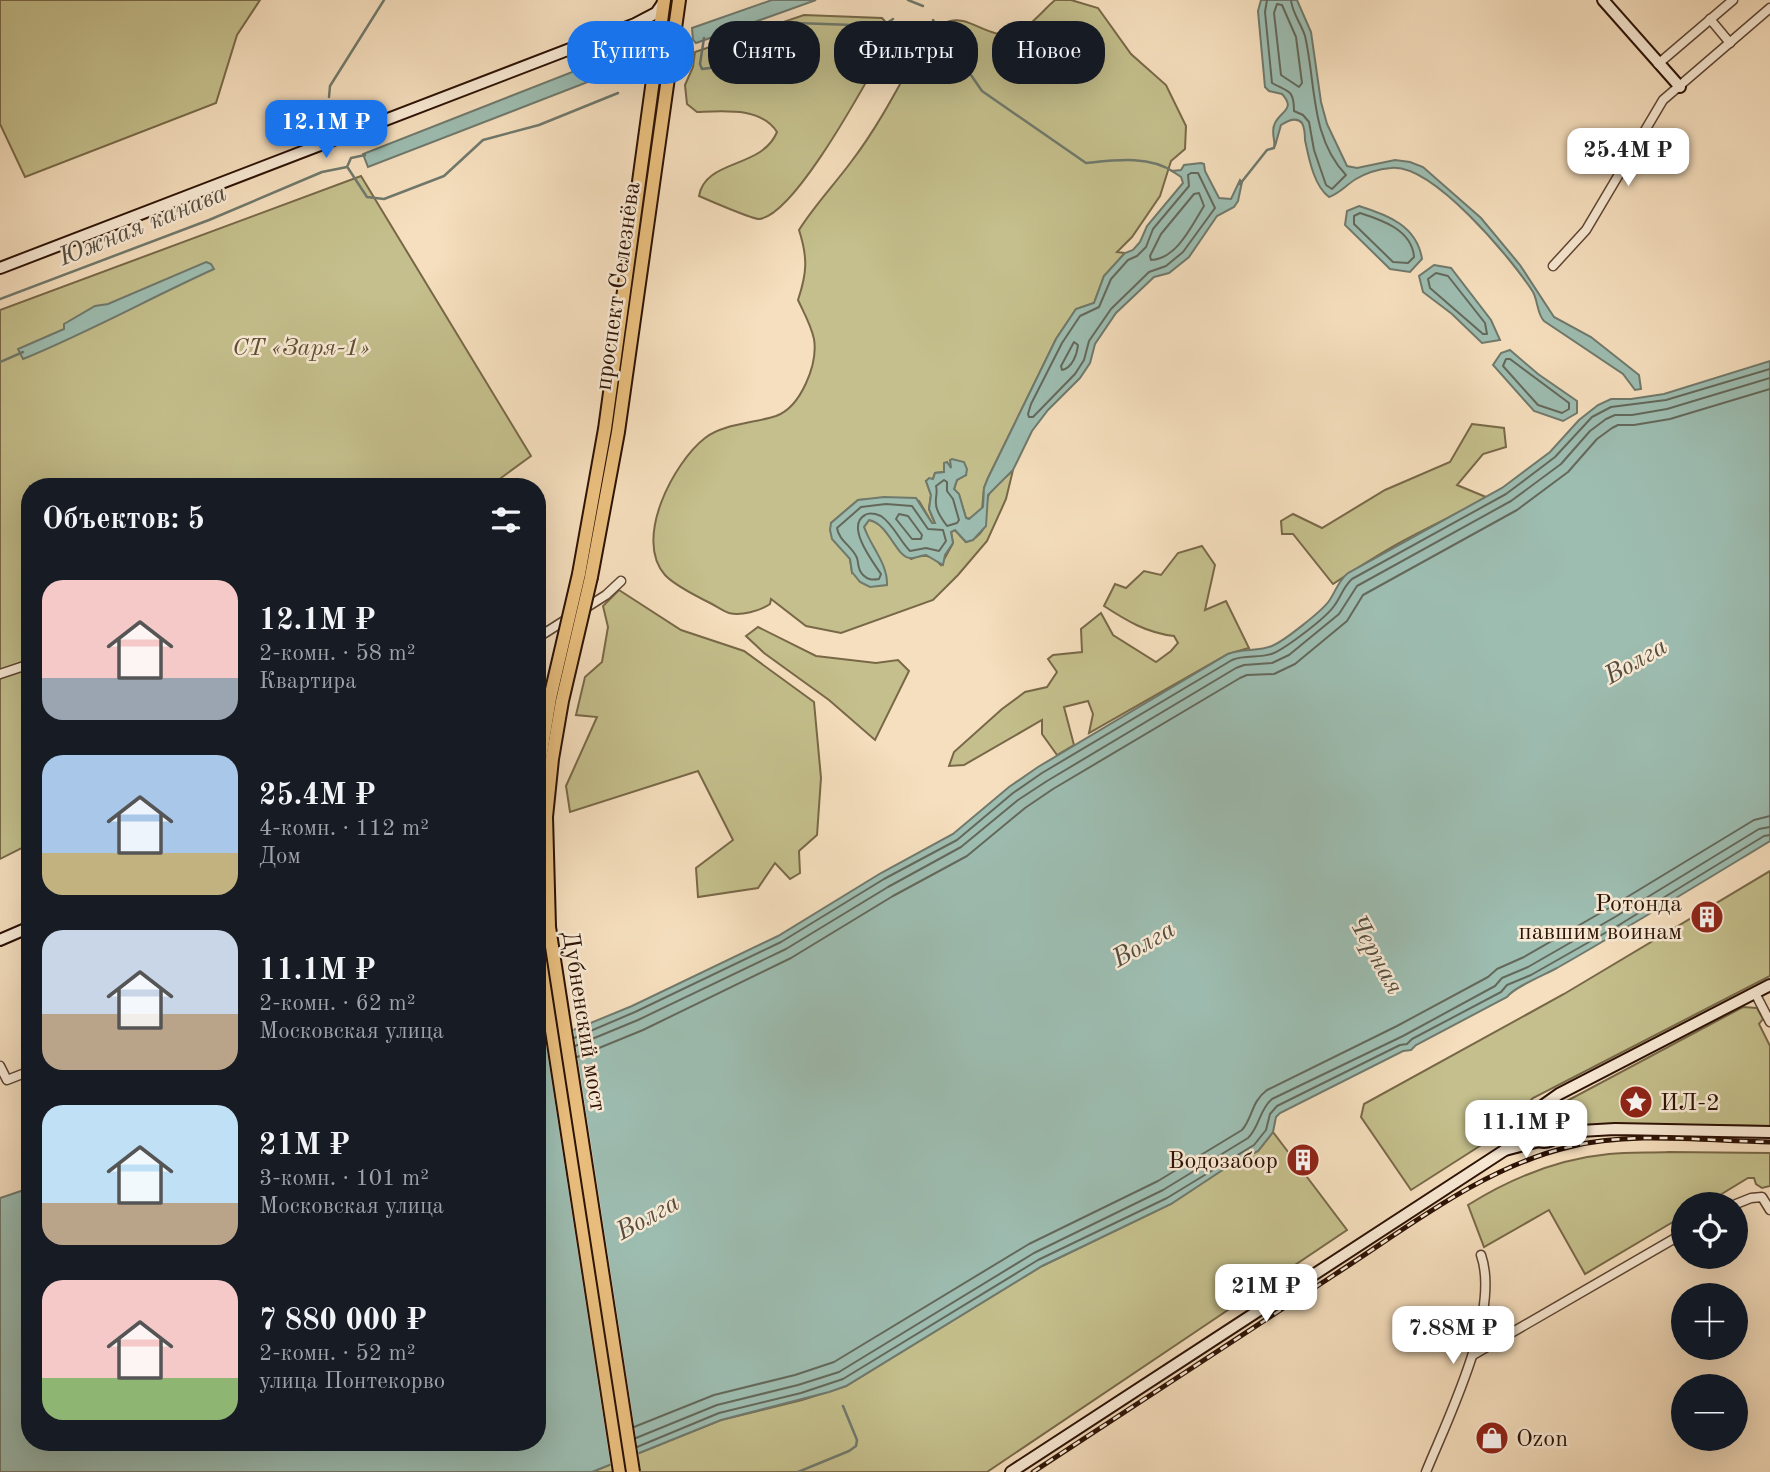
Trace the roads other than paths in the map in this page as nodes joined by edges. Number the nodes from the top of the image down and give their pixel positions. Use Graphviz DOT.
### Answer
graph roads {
  1 [pos="679,0"];
  2 [pos="1603,0"];
  3 [pos="1733,0"];
  4 [pos="663,1"];
  5 [pos="1770,8"];
  6 [pos="1710,19"];
  7 [pos="642,21"];
  8 [pos="660,21"];
  9 [pos="1730,43"];
  10 [pos="567,50"];
  11 [pos="1658,64"];
  12 [pos="651,84"];
  13 [pos="1680,86"];
  14 [pos="1553,266"];
  15 [pos="0,268"];
  16 [pos="585,576"];
  17 [pos="621,581"];
  18 [pos="546,632"];
  19 [pos="21,667"];
  20 [pos="0,674"];
  21 [pos="546,723"];
  22 [pos="21,931"];
  23 [pos="0,940"];
  24 [pos="1770,985"];
  25 [pos="546,991"];
  26 [pos="1755,993"];
  27 [pos="1770,1022"];
  28 [pos="0,1066"];
  29 [pos="21,1075"];
  30 [pos="1559,1094"];
  31 [pos="1538,1109"];
  32 [pos="1557,1115"];
  33 [pos="1528,1120"];
  34 [pos="1580,1131"];
  35 [pos="1770,1132"];
  36 [pos="1555,1138"];
  37 [pos="1539,1141"];
  38 [pos="1505,1150"];
  39 [pos="1748,1199"];
  40 [pos="1770,1210"];
  41 [pos="1671,1241"];
  42 [pos="1481,1255"];
  43 [pos="1473,1355"];
  44 [pos="620,1472"];
  45 [pos="633,1472"];
  46 [pos="1011,1472"];
  47 [pos="1426,1472"];
  1 -- 16 [label="main road, проспект Селезнёва"];
  2 -- 11 [label="main road"];
  3 -- 6 [label="street"];
  4 -- 7 [label="main road"];
  4 -- 8 [label="main road, проспект Селезнёва"];
  5 -- 9 [label="street"];
  6 -- 9 [label="street"];
  6 -- 11 [label="street"];
  9 -- 13 [label="street"];
  10 -- 15 [label="main road"];
  11 -- 13 [label="main road"];
  12 -- 16 [label="main road, проспект Селезнёва"];
  13 -- 14 [label="street"];
  16 -- 21 [label="main road, bridge"];
  16 -- 45 [label="main road, Дубненский мост, bridge"];
  17 -- 18 [label="street"];
  19 -- 20 [label="street"];
  22 -- 23 [label="main road"];
  24 -- 26 [label="main road"];
  25 -- 44 [label="main road, Дубненский мост"];
  26 -- 27 [label="street"];
  26 -- 30 [label="main road"];
  28 -- 29 [label="street"];
  30 -- 31 [label="main road"];
  30 -- 32 [label="main road"];
  31 -- 32 [label="main road"];
  31 -- 33 [label="main road"];
  32 -- 34 [label="main road"];
  32 -- 36 [label="main road"];
  33 -- 37 [label="main road"];
  33 -- 38 [label="main road"];
  34 -- 35 [label="main road"];
  34 -- 36 [label="main road"];
  36 -- 37 [label="main road"];
  37 -- 38 [label="main road"];
  38 -- 46 [label="main road"];
  39 -- 40 [label="street"];
  41 -- 43 [label="street"];
  42 -- 43 [label="street"];
  43 -- 47 [label="street"];
}
